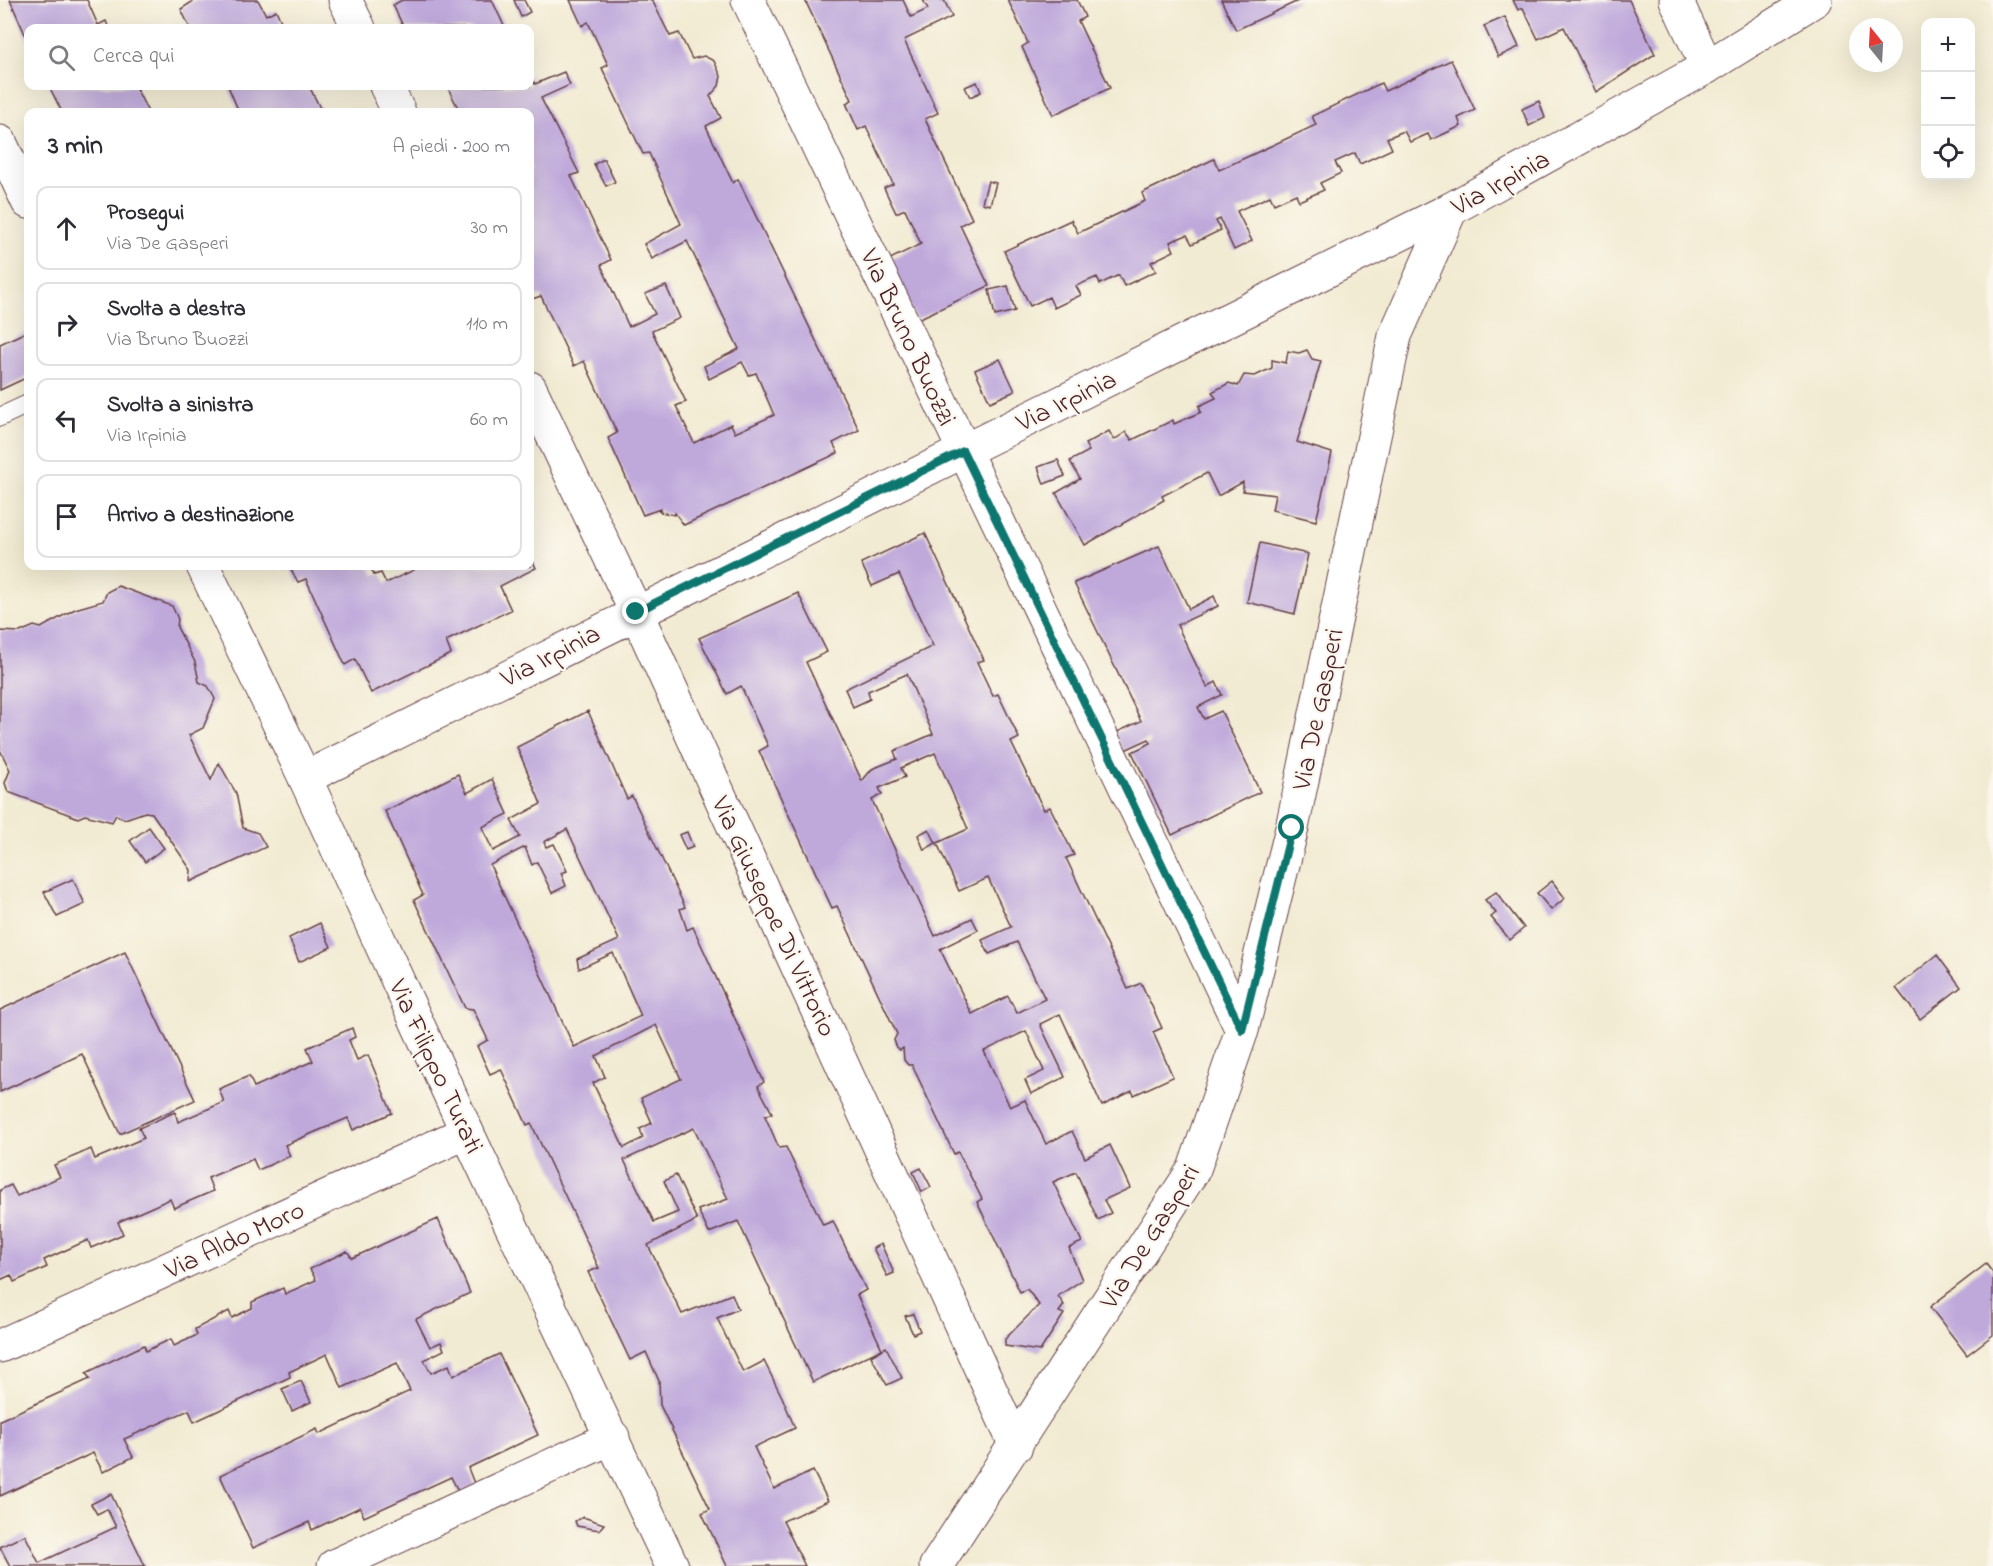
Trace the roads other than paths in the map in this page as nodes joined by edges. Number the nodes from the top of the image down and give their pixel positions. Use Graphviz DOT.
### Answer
graph roads {
  1 [pos="345,0"];
  2 [pos="748,0"];
  3 [pos="1676,0"];
  4 [pos="1815,0"];
  5 [pos="357,24"];
  6 [pos="1707,66"];
  7 [pos="388,90"];
  8 [pos="397,108"];
  9 [pos="0,142"];
  10 [pos="24,193"];
  11 [pos="1451,209"];
  12 [pos="534,396"];
  13 [pos="24,406"];
  14 [pos="0,417"];
  15 [pos="963,451"];
  16 [pos="205,570"];
  17 [pos="636,612"];
  18 [pos="305,778"];
  19 [pos="1242,1030"];
  20 [pos="467,1132"];
  21 [pos="0,1346"];
  22 [pos="613,1437"];
  23 [pos="1016,1446"];
  24 [pos="334,1566"];
  25 [pos="672,1566"];
  26 [pos="936,1566"];
  1 -- 5 [label="street"];
  2 -- 15 [label="street, Via Bruno Buozzi"];
  3 -- 6 [label="street"];
  4 -- 6 [label="street, Via Irpinia"];
  6 -- 11 [label="street, Via Irpinia"];
  7 -- 8 [label="street"];
  9 -- 10 [label="street"];
  11 -- 15 [label="street, Via Irpinia"];
  11 -- 19 [label="street, Via De Gasperi"];
  12 -- 17 [label="street, Via Giuseppe Di Vittorio"];
  13 -- 14 [label="lane"];
  15 -- 17 [label="street, Via Irpinia"];
  15 -- 19 [label="street, Via Bruno Buozzi"];
  16 -- 18 [label="street, Via Filippo Turati"];
  17 -- 18 [label="street, Via Irpinia"];
  17 -- 23 [label="street, Via Giuseppe Di Vittorio"];
  18 -- 20 [label="street, Via Filippo Turati"];
  19 -- 23 [label="street, Via De Gasperi"];
  20 -- 21 [label="street, Via Aldo Moro"];
  20 -- 22 [label="street, Via Filippo Turati"];
  22 -- 24 [label="street"];
  22 -- 25 [label="street, Via Filippo Turati"];
  23 -- 26 [label="street, Via De Gasperi"];
}
